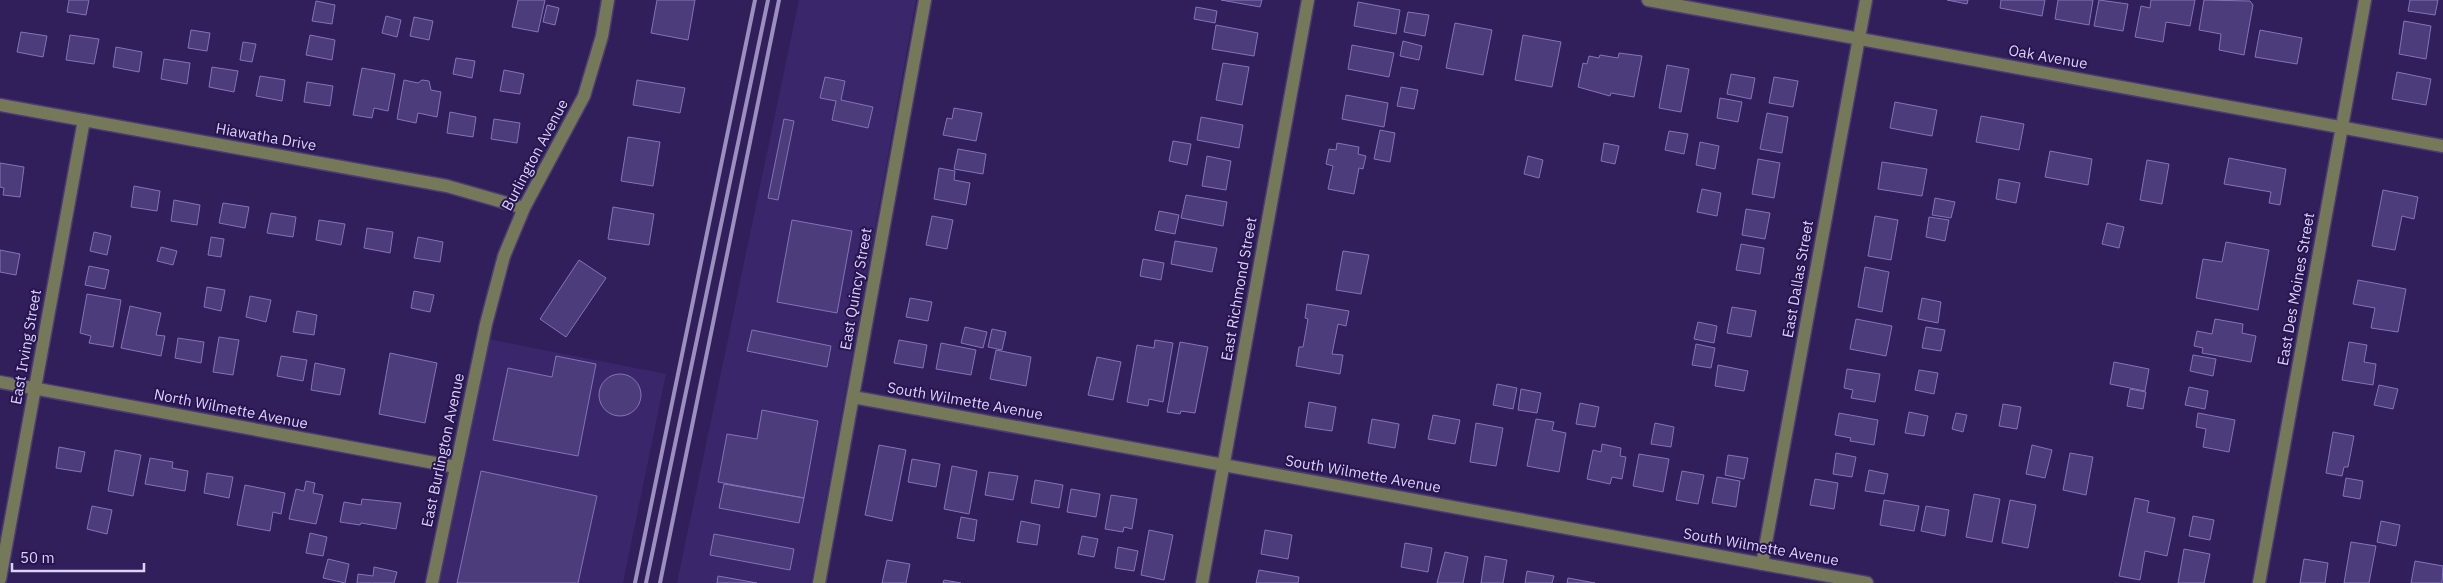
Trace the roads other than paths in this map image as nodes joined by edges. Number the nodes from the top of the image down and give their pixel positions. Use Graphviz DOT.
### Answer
graph roads {
  1 [pos="608,0"];
  2 [pos="925,0"];
  3 [pos="1308,0"];
  4 [pos="1648,0"];
  5 [pos="1866,0"];
  6 [pos="2365,0"];
  7 [pos="1858,39"];
  8 [pos="0,105"];
  9 [pos="84,120"];
  10 [pos="2342,128"];
  11 [pos="2443,146"];
  12 [pos="524,208"];
  13 [pos="486,324"];
  14 [pos="0,382"];
  15 [pos="35,389"];
  16 [pos="853,397"];
  17 [pos="1223,465"];
  18 [pos="456,467"];
  19 [pos="1762,564"];
  20 [pos="0,579"];
  21 [pos="432,583"];
  22 [pos="819,583"];
  23 [pos="1202,583"];
  24 [pos="1867,583"];
  25 [pos="2259,583"];
  1 -- 12 [label="street, Burlington Avenue"];
  2 -- 16 [label="street, East Quincy Street"];
  3 -- 17 [label="street, East Richmond Street"];
  4 -- 7 [label="street, Oak Avenue"];
  5 -- 7 [label="street, East Dallas Street"];
  6 -- 10 [label="street, East Des Moines Street"];
  7 -- 10 [label="street, Oak Avenue"];
  7 -- 19 [label="street, East Dallas Street"];
  8 -- 9 [label="street, Hiawatha Drive"];
  9 -- 12 [label="street, Hiawatha Drive"];
  9 -- 15 [label="street, East Irving Street"];
  10 -- 11 [label="street, Oak Avenue"];
  10 -- 25 [label="street, East Des Moines Street"];
  12 -- 13 [label="street, Burlington Avenue"];
  13 -- 18 [label="street, East Burlington Avenue"];
  14 -- 15 [label="street, North Wilmette Avenue"];
  15 -- 18 [label="street, North Wilmette Avenue"];
  15 -- 20 [label="street, East Irving Street"];
  16 -- 17 [label="street, South Wilmette Avenue"];
  16 -- 22 [label="street, East Quincy Street"];
  17 -- 19 [label="street, South Wilmette Avenue"];
  17 -- 23 [label="street, East Richmond Street"];
  18 -- 21 [label="street, East Burlington Avenue"];
  19 -- 24 [label="street, South Wilmette Avenue"];
}
